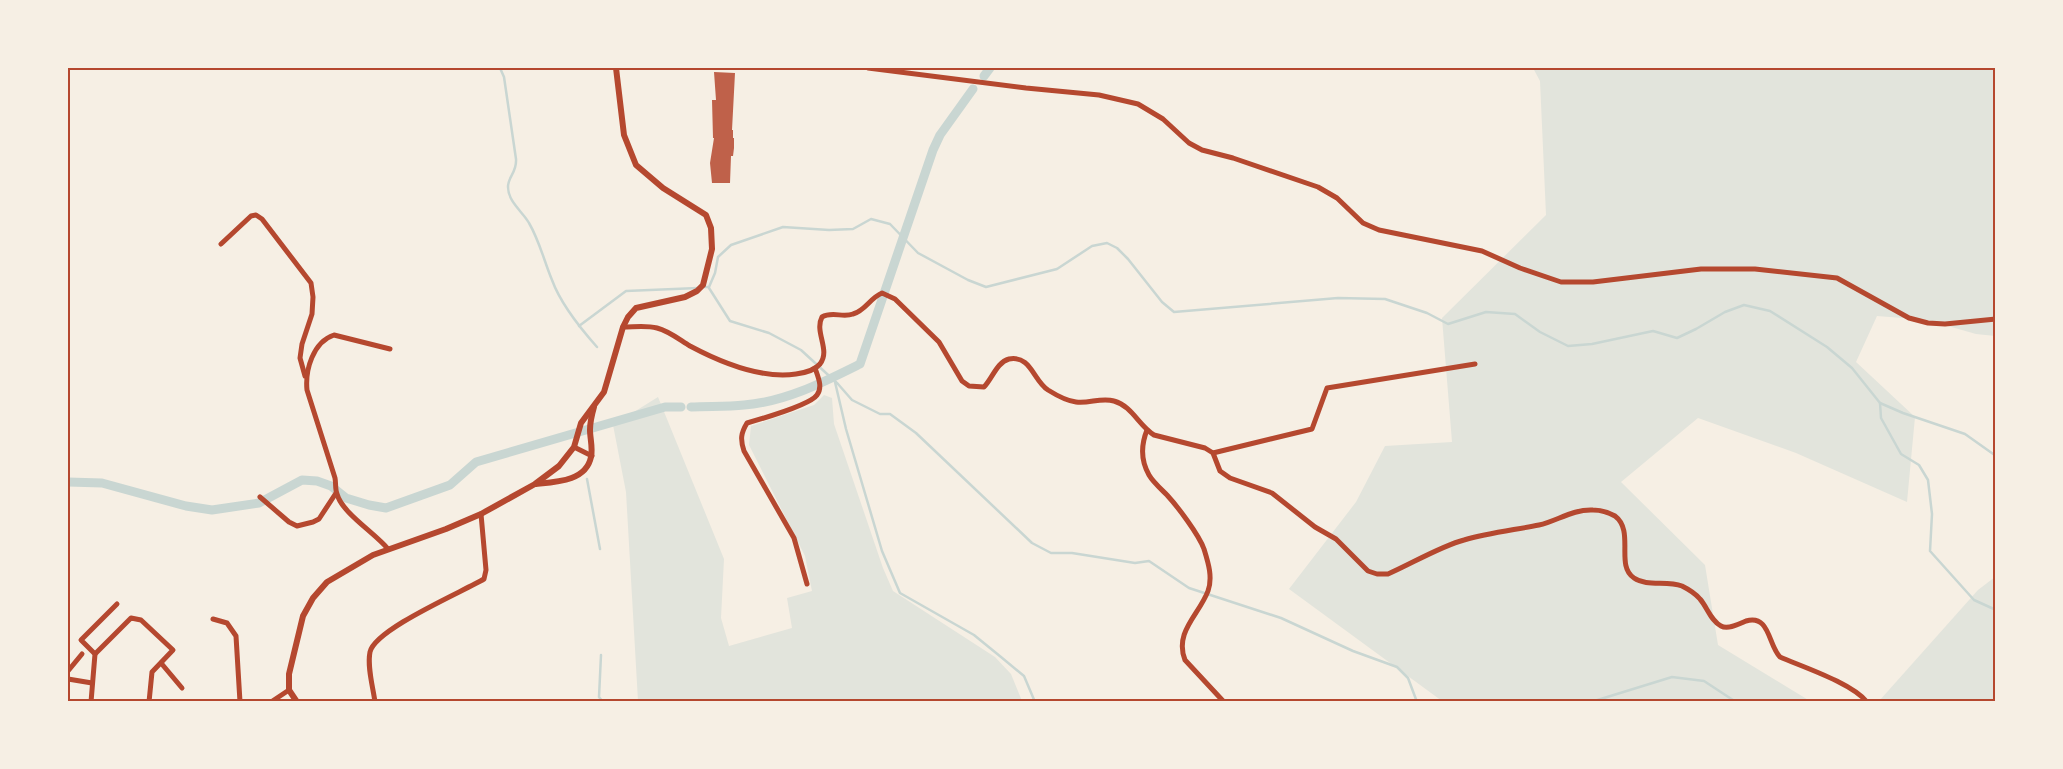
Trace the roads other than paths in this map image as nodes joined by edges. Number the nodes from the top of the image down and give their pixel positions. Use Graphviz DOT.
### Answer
graph roads {
  1 [pos="616,68"];
  2 [pos="868,68"];
  3 [pos="221,244"];
  4 [pos="1996,319"];
  5 [pos="623,328"];
  6 [pos="390,349"];
  7 [pos="1475,364"];
  8 [pos="816,368"];
  9 [pos="305,377"];
  10 [pos="595,403"];
  11 [pos="1147,430"];
  12 [pos="574,447"];
  13 [pos="1213,453"];
  14 [pos="592,456"];
  15 [pos="536,484"];
  16 [pos="336,493"];
  17 [pos="260,496"];
  18 [pos="481,514"];
  19 [pos="388,549"];
  20 [pos="807,584"];
  21 [pos="117,604"];
  22 [pos="213,618"];
  23 [pos="82,654"];
  24 [pos="95,654"];
  25 [pos="161,663"];
  26 [pos="68,671"];
  27 [pos="68,679"];
  28 [pos="92,683"];
  29 [pos="182,688"];
  30 [pos="289,690"];
  31 [pos="91,702"];
  32 [pos="149,702"];
  33 [pos="240,702"];
  34 [pos="271,702"];
  35 [pos="297,702"];
  36 [pos="375,702"];
  37 [pos="1224,702"];
  38 [pos="1867,702"];
  1 -- 5 [label="street"];
  2 -- 4 [label="street"];
  3 -- 9 [label="street"];
  5 -- 8 [label="street"];
  5 -- 10 [label="street"];
  6 -- 9 [label="street"];
  7 -- 13 [label="street"];
  8 -- 11 [label="street"];
  8 -- 20 [label="street"];
  9 -- 16 [label="street"];
  10 -- 12 [label="street"];
  10 -- 14 [label="street"];
  11 -- 13 [label="street"];
  11 -- 37 [label="street"];
  12 -- 14 [label="street"];
  12 -- 15 [label="street"];
  13 -- 38 [label="street"];
  14 -- 15 [label="street"];
  15 -- 18 [label="street"];
  16 -- 17 [label="street"];
  16 -- 19 [label="street"];
  18 -- 19 [label="street"];
  18 -- 36 [label="street"];
  19 -- 30 [label="street"];
  21 -- 24 [label="street"];
  22 -- 33 [label="street"];
  23 -- 26 [label="street"];
  24 -- 25 [label="street"];
  24 -- 28 [label="street"];
  25 -- 29 [label="street"];
  25 -- 32 [label="street"];
  27 -- 28 [label="street"];
  28 -- 31 [label="street"];
  30 -- 34 [label="street"];
  30 -- 35 [label="street"];
}
